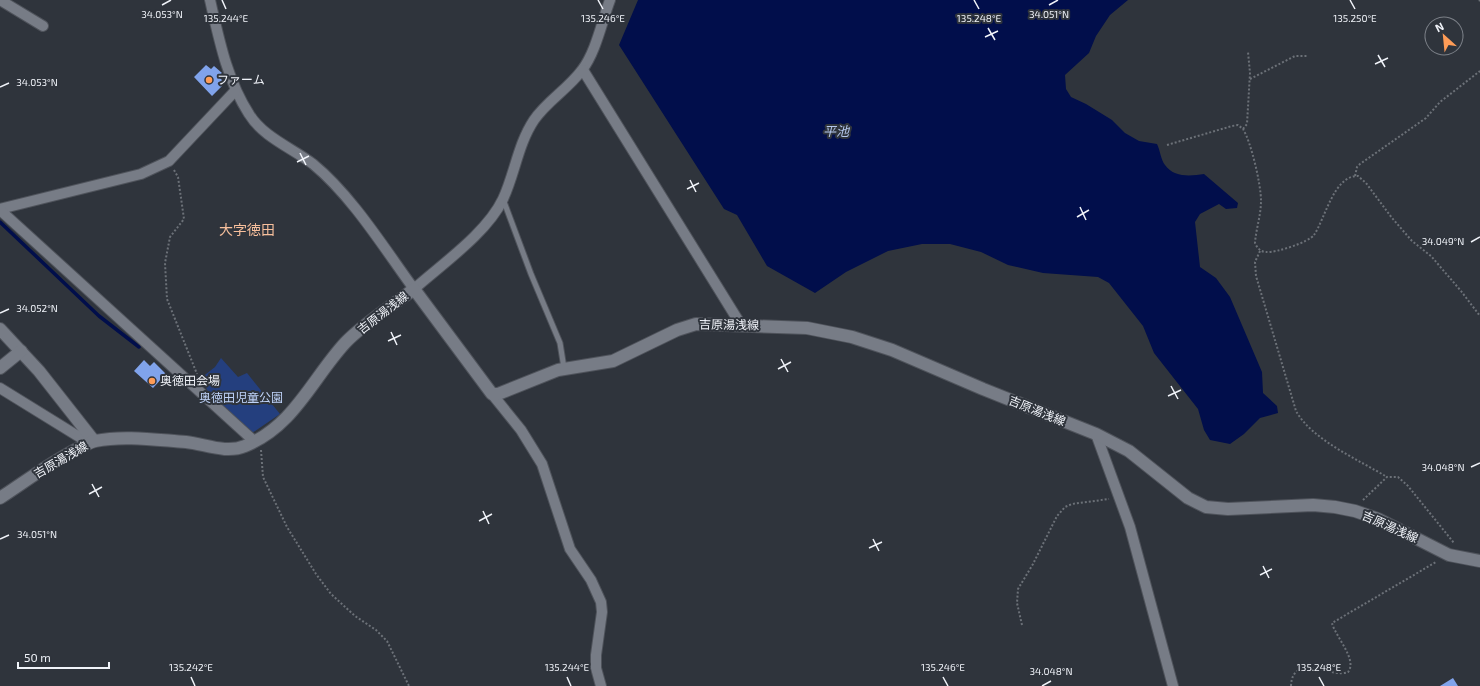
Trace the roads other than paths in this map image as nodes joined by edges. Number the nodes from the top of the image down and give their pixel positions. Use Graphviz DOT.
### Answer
graph roads {
  1 [pos="0,0"];
  2 [pos="210,0"];
  3 [pos="610,0"];
  4 [pos="43,26"];
  5 [pos="583,70"];
  6 [pos="235,91"];
  7 [pos="503,198"];
  8 [pos="0,209"];
  9 [pos="414,289"];
  10 [pos="740,325"];
  11 [pos="0,329"];
  12 [pos="21,351"];
  13 [pos="0,368"];
  14 [pos="564,369"];
  15 [pos="0,388"];
  16 [pos="492,394"];
  17 [pos="1096,434"];
  18 [pos="258,439"];
  19 [pos="91,442"];
  20 [pos="0,498"];
  21 [pos="1480,561"];
  22 [pos="601,686"];
  23 [pos="1173,686"];
  1 -- 4 [label="street"];
  2 -- 6 [label="street"];
  3 -- 5 [label="street"];
  5 -- 7 [label="street"];
  5 -- 10 [label="street"];
  6 -- 8 [label="street"];
  6 -- 9 [label="street"];
  7 -- 9 [label="street"];
  7 -- 14 [label="lane"];
  8 -- 18 [label="street"];
  9 -- 16 [label="main road, 吉原湯浅線"];
  9 -- 18 [label="main road, 吉原湯浅線"];
  10 -- 14 [label="main road, 吉原湯浅線"];
  10 -- 17 [label="main road, 吉原湯浅線"];
  11 -- 12 [label="main road"];
  12 -- 13 [label="main road"];
  12 -- 19 [label="main road"];
  14 -- 16 [label="main road, 吉原湯浅線"];
  15 -- 19 [label="street"];
  16 -- 22 [label="street"];
  17 -- 21 [label="main road, 吉原湯浅線"];
  17 -- 23 [label="street"];
  18 -- 19 [label="main road, 吉原湯浅線"];
  19 -- 20 [label="main road, 吉原湯浅線"];
}
